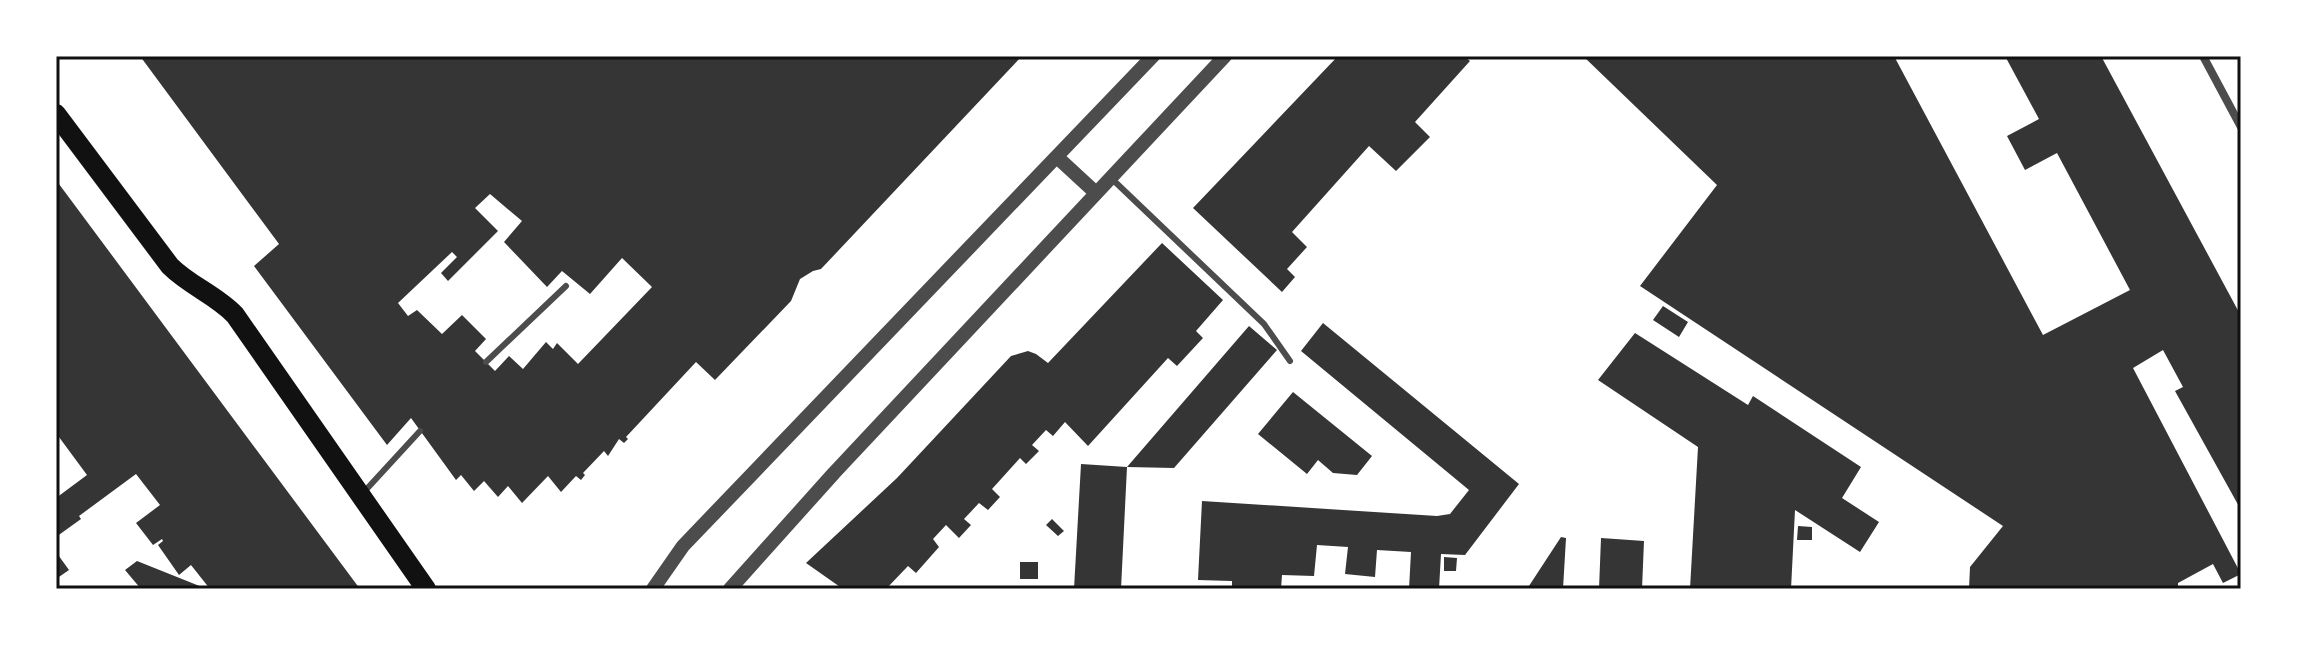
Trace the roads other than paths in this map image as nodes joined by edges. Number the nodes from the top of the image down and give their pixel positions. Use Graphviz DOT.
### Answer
graph roads {
  1 [pos="1153,56"];
  2 [pos="1225,56"];
  3 [pos="2203,56"];
  4 [pos="56,114"];
  5 [pos="2241,127"];
  6 [pos="1057,157"];
  7 [pos="1111,178"];
  8 [pos="1096,193"];
  9 [pos="566,286"];
  10 [pos="1290,361"];
  11 [pos="486,362"];
  12 [pos="420,431"];
  13 [pos="361,495"];
  14 [pos="426,589"];
  15 [pos="653,589"];
  16 [pos="730,589"];
  1 -- 6 [label="street"];
  2 -- 7 [label="street"];
  3 -- 5 [label="street"];
  4 -- 13 [label="main road"];
  6 -- 8 [label="street"];
  6 -- 15 [label="street"];
  7 -- 8 [label="street"];
  7 -- 10 [label="lane"];
  8 -- 16 [label="street"];
  9 -- 11 [label="lane"];
  12 -- 13 [label="lane"];
  13 -- 14 [label="main road"];
}
